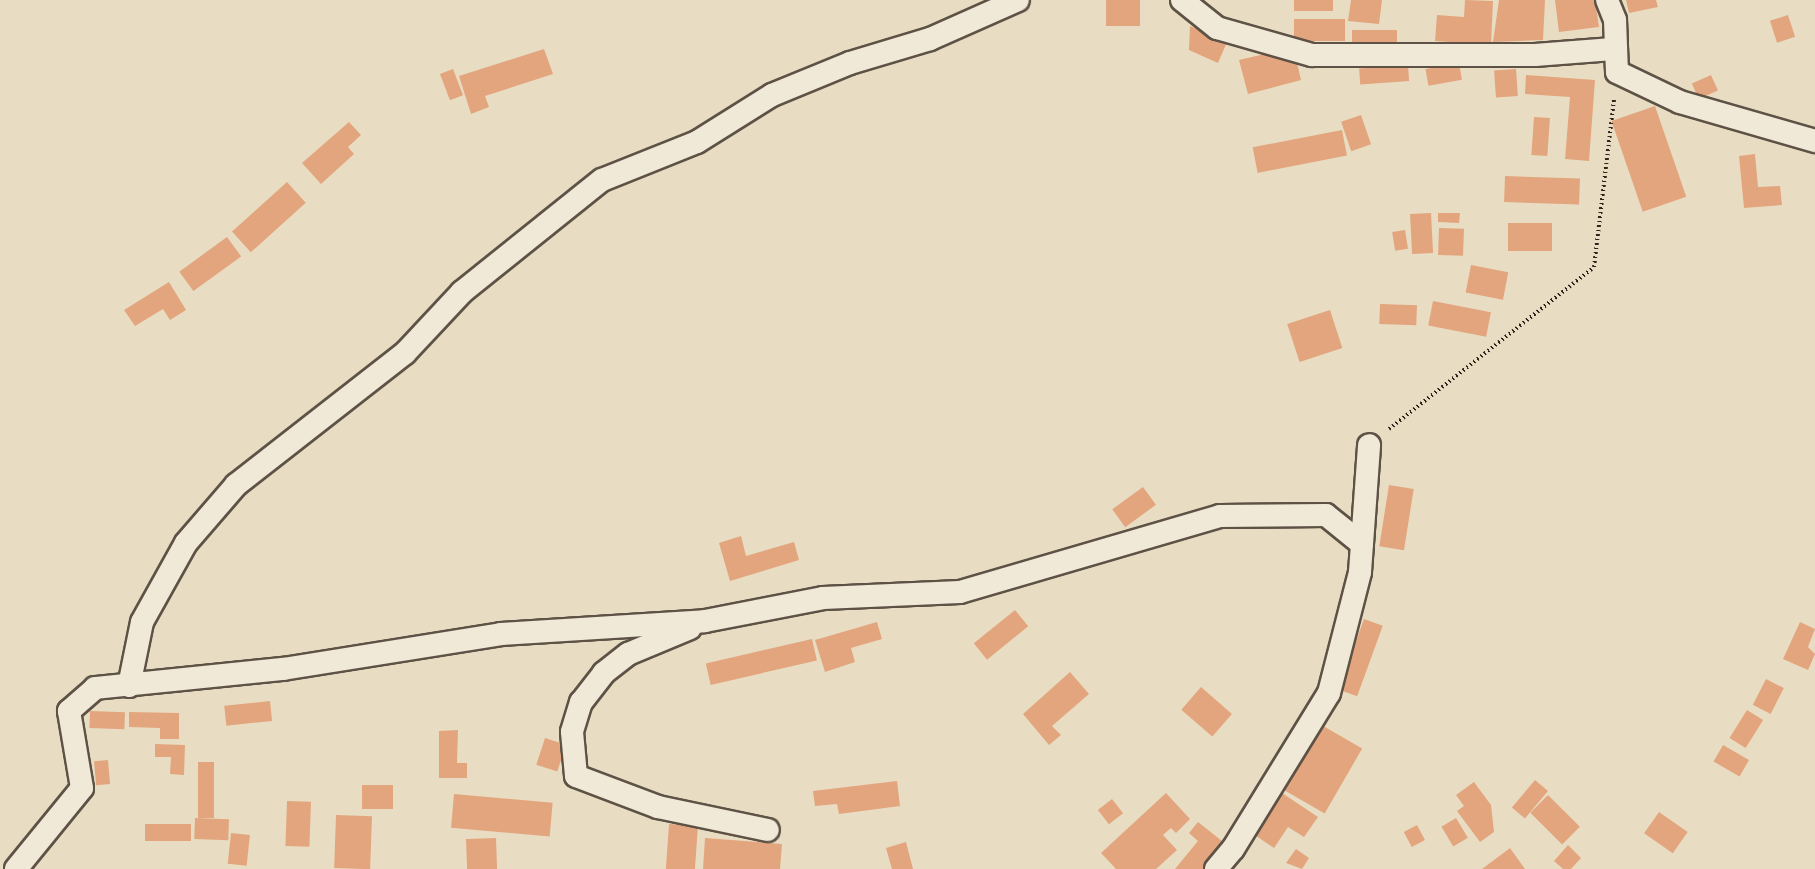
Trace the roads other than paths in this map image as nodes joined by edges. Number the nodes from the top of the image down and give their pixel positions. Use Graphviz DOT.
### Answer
graph roads {
  1 [pos="1018,0"];
  2 [pos="1182,0"];
  3 [pos="1607,0"];
  4 [pos="1613,49"];
  5 [pos="1815,141"];
  6 [pos="1369,445"];
  7 [pos="1362,544"];
  8 [pos="705,621"];
  9 [pos="129,686"];
  10 [pos="768,830"];
  11 [pos="16,869"];
  12 [pos="1216,869"];
  1 -- 9 [label="street"];
  2 -- 4 [label="street"];
  3 -- 4 [label="street"];
  4 -- 5 [label="street"];
  6 -- 7 [label="street"];
  7 -- 8 [label="street"];
  7 -- 12 [label="street"];
  8 -- 9 [label="street"];
  8 -- 10 [label="street"];
  9 -- 11 [label="street"];
}
